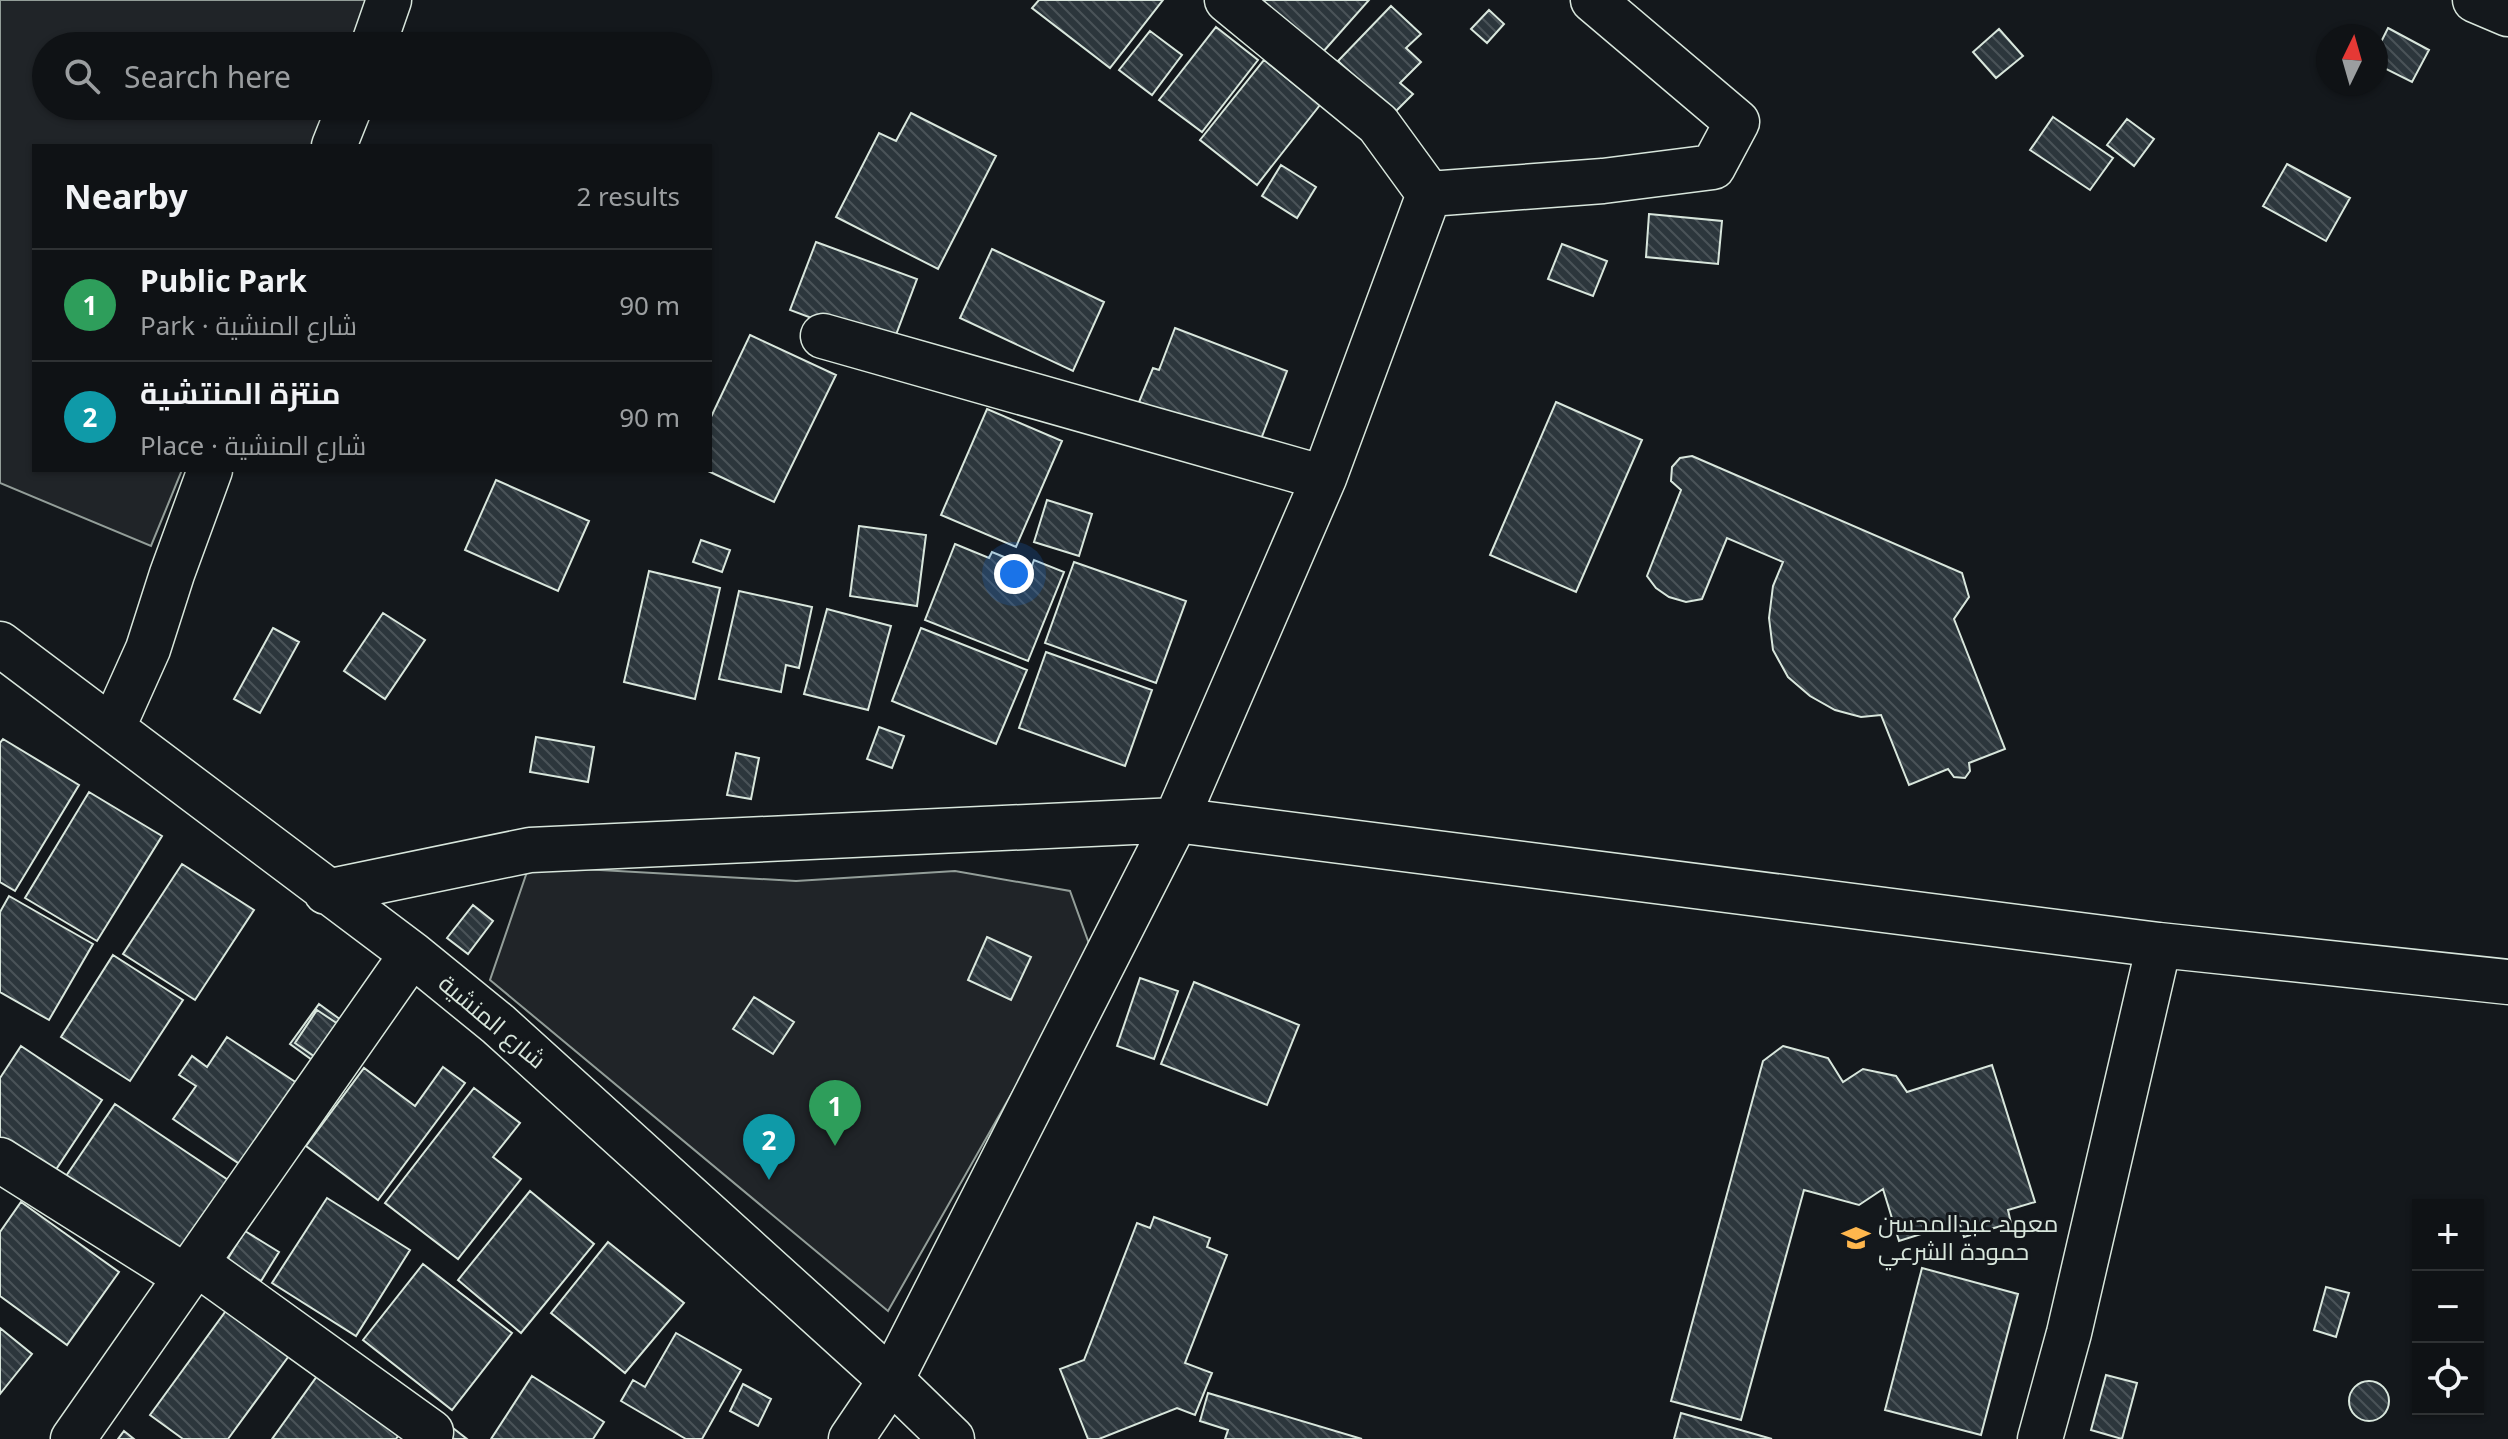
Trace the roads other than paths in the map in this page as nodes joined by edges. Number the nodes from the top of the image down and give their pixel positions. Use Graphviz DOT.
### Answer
graph roads {
  1 [pos="389,0"];
  2 [pos="1227,0"];
  3 [pos="1593,0"];
  4 [pos="2475,0"];
  5 [pos="2508,14"];
  6 [pos="378,32"];
  7 [pos="344,120"];
  8 [pos="335,144"];
  9 [pos="1429,194"];
  10 [pos="823,336"];
  11 [pos="209,472"];
  12 [pos="1324,478"];
  13 [pos="0,644"];
  14 [pos="113,727"];
  15 [pos="1176,820"];
  16 [pos="326,892"];
  17 [pos="2159,945"];
  18 [pos="412,954"];
  19 [pos="2508,982"];
  20 [pos="0,1160"];
  21 [pos="191,1270"];
  22 [pos="891,1380"];
  23 [pos="431,1432"];
  24 [pos="73,1439"];
  25 [pos="851,1439"];
  26 [pos="952,1439"];
  27 [pos="2040,1439"];
  1 -- 6 [label="street"];
  2 -- 9 [label="street"];
  3 -- 9 [label="street"];
  4 -- 5 [label="street"];
  7 -- 8 [label="street"];
  9 -- 12 [label="street"];
  10 -- 12 [label="street"];
  11 -- 14 [label="street"];
  12 -- 15 [label="street"];
  13 -- 14 [label="street, شارع المنشية"];
  14 -- 16 [label="street, شارع المنشية"];
  15 -- 16 [label="street"];
  15 -- 17 [label="street"];
  15 -- 22 [label="street"];
  16 -- 18 [label="street, شارع المنشية"];
  17 -- 19 [label="street"];
  17 -- 27 [label="street"];
  18 -- 21 [label="street"];
  18 -- 22 [label="street, شارع المنشية"];
  20 -- 21 [label="street"];
  21 -- 23 [label="street"];
  21 -- 24 [label="street"];
  22 -- 25 [label="street"];
  22 -- 26 [label="street, شارع المنشية"];
}
